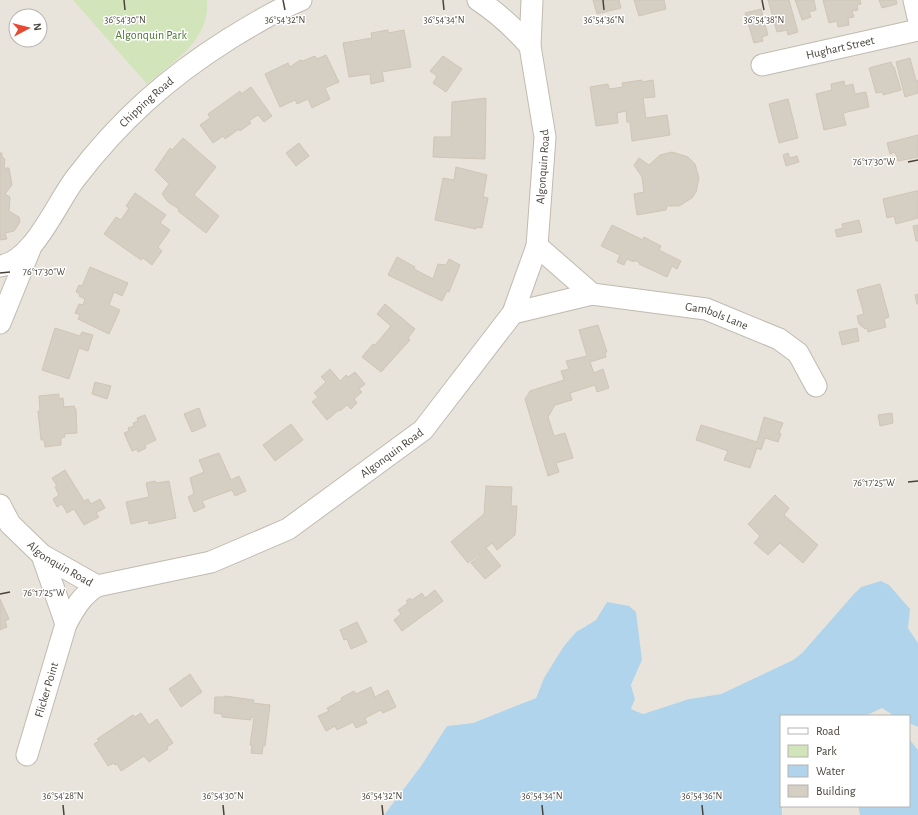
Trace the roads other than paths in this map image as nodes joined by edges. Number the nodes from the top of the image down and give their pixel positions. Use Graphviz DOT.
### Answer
graph roads {
  1 [pos="301,0"];
  2 [pos="478,0"];
  3 [pos="532,0"];
  4 [pos="914,0"];
  5 [pos="918,17"];
  6 [pos="918,30"];
  7 [pos="530,46"];
  8 [pos="762,65"];
  9 [pos="31,246"];
  10 [pos="537,246"];
  11 [pos="0,266"];
  12 [pos="592,294"];
  13 [pos="513,312"];
  14 [pos="0,323"];
  15 [pos="816,386"];
  16 [pos="0,505"];
  17 [pos="5,523"];
  18 [pos="42,555"];
  19 [pos="97,586"];
  20 [pos="66,624"];
  21 [pos="27,755"];
  1 -- 9 [label="street, Chipping Road"];
  2 -- 7 [label="street"];
  3 -- 7 [label="street, Algonquin Road"];
  4 -- 5 [label="street"];
  6 -- 8 [label="street, Hughart Street"];
  7 -- 10 [label="street, Algonquin Road"];
  9 -- 11 [label="street, Chipping Road"];
  9 -- 14 [label="street, Chipping Road"];
  10 -- 12 [label="street"];
  10 -- 13 [label="street, Algonquin Road"];
  12 -- 13 [label="street, Gambols Lane"];
  12 -- 15 [label="street, Gambols Lane"];
  13 -- 19 [label="street, Algonquin Road"];
  16 -- 17 [label="street, Algonquin Road"];
  17 -- 18 [label="street, Algonquin Road"];
  18 -- 19 [label="street, Algonquin Road"];
  18 -- 20 [label="street"];
  19 -- 20 [label="street, Flicker Point"];
  20 -- 21 [label="street, Flicker Point"];
}
